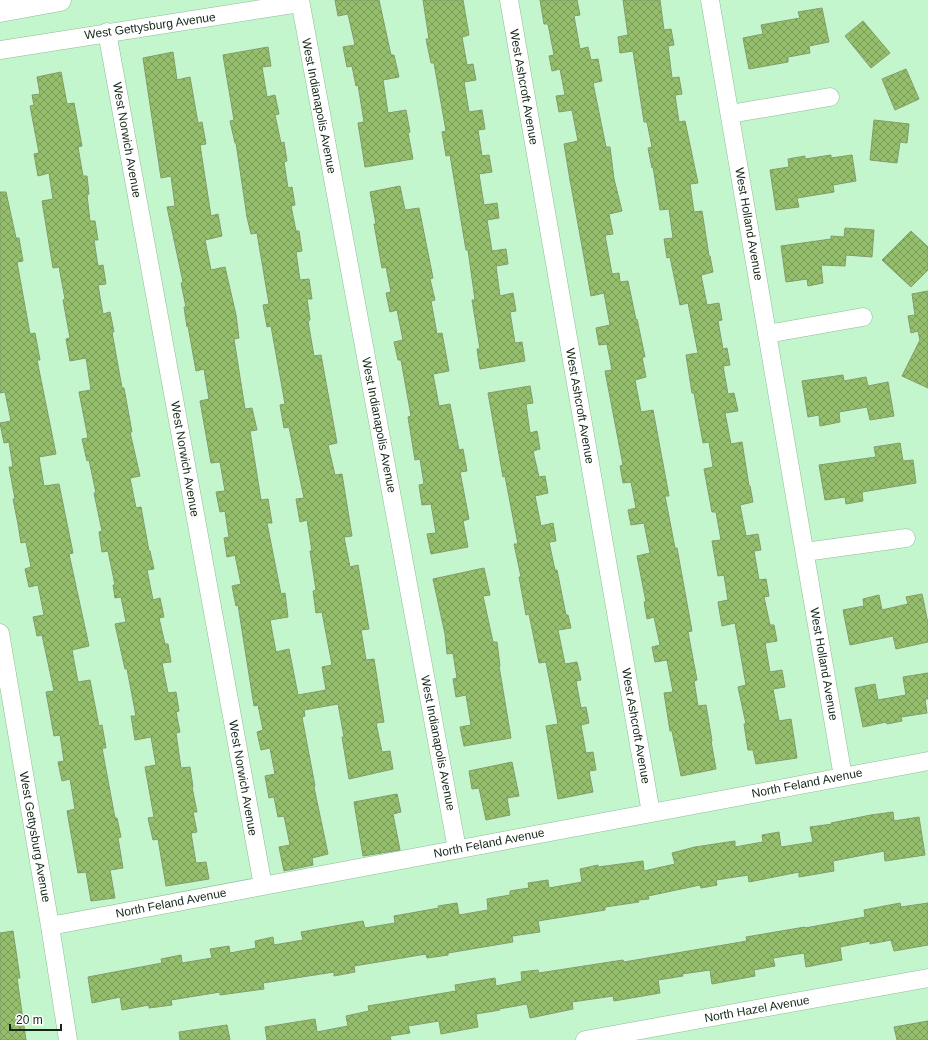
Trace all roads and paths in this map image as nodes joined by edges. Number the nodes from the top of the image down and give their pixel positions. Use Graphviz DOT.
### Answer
graph roads {
  1 [pos="60,0"];
  2 [pos="509,0"];
  3 [pos="710,0"];
  4 [pos="300,2"];
  5 [pos="0,11"];
  6 [pos="107,32"];
  7 [pos="0,50"];
  8 [pos="830,97"];
  9 [pos="730,114"];
  10 [pos="863,317"];
  11 [pos="767,334"];
  12 [pos="906,538"];
  13 [pos="805,552"];
  14 [pos="0,633"];
  15 [pos="928,761"];
  16 [pos="843,776"];
  17 [pos="651,813"];
  18 [pos="457,849"];
  19 [pos="263,886"];
  20 [pos="50,926"];
  21 [pos="928,978"];
  22 [pos="624,1036"];
  23 [pos="68,1040"];
  24 [pos="585,1040"];
  1 -- 5 [label="main road"];
  2 -- 17 [label="street, West Ashcroft Avenue"];
  3 -- 9 [label="street, West Holland Avenue"];
  4 -- 6 [label="street, West Gettysburg Avenue"];
  4 -- 18 [label="street, West Indianapolis Avenue"];
  6 -- 7 [label="street, West Gettysburg Avenue"];
  6 -- 19 [label="street, West Norwich Avenue"];
  8 -- 9 [label="street"];
  9 -- 11 [label="street, West Holland Avenue"];
  10 -- 11 [label="street"];
  11 -- 13 [label="street, West Holland Avenue"];
  12 -- 13 [label="street"];
  13 -- 16 [label="street, West Holland Avenue"];
  14 -- 20 [label="street, West Gettysburg Avenue"];
  15 -- 16 [label="street, North Feland Avenue"];
  16 -- 17 [label="street, North Feland Avenue"];
  17 -- 18 [label="street, North Feland Avenue"];
  18 -- 19 [label="street, North Feland Avenue"];
  19 -- 20 [label="street, North Feland Avenue"];
  20 -- 23 [label="street, West Gettysburg Avenue"];
  21 -- 22 [label="street, North Hazel Avenue"];
  22 -- 24 [label="street, North Hazel Avenue"];
}
